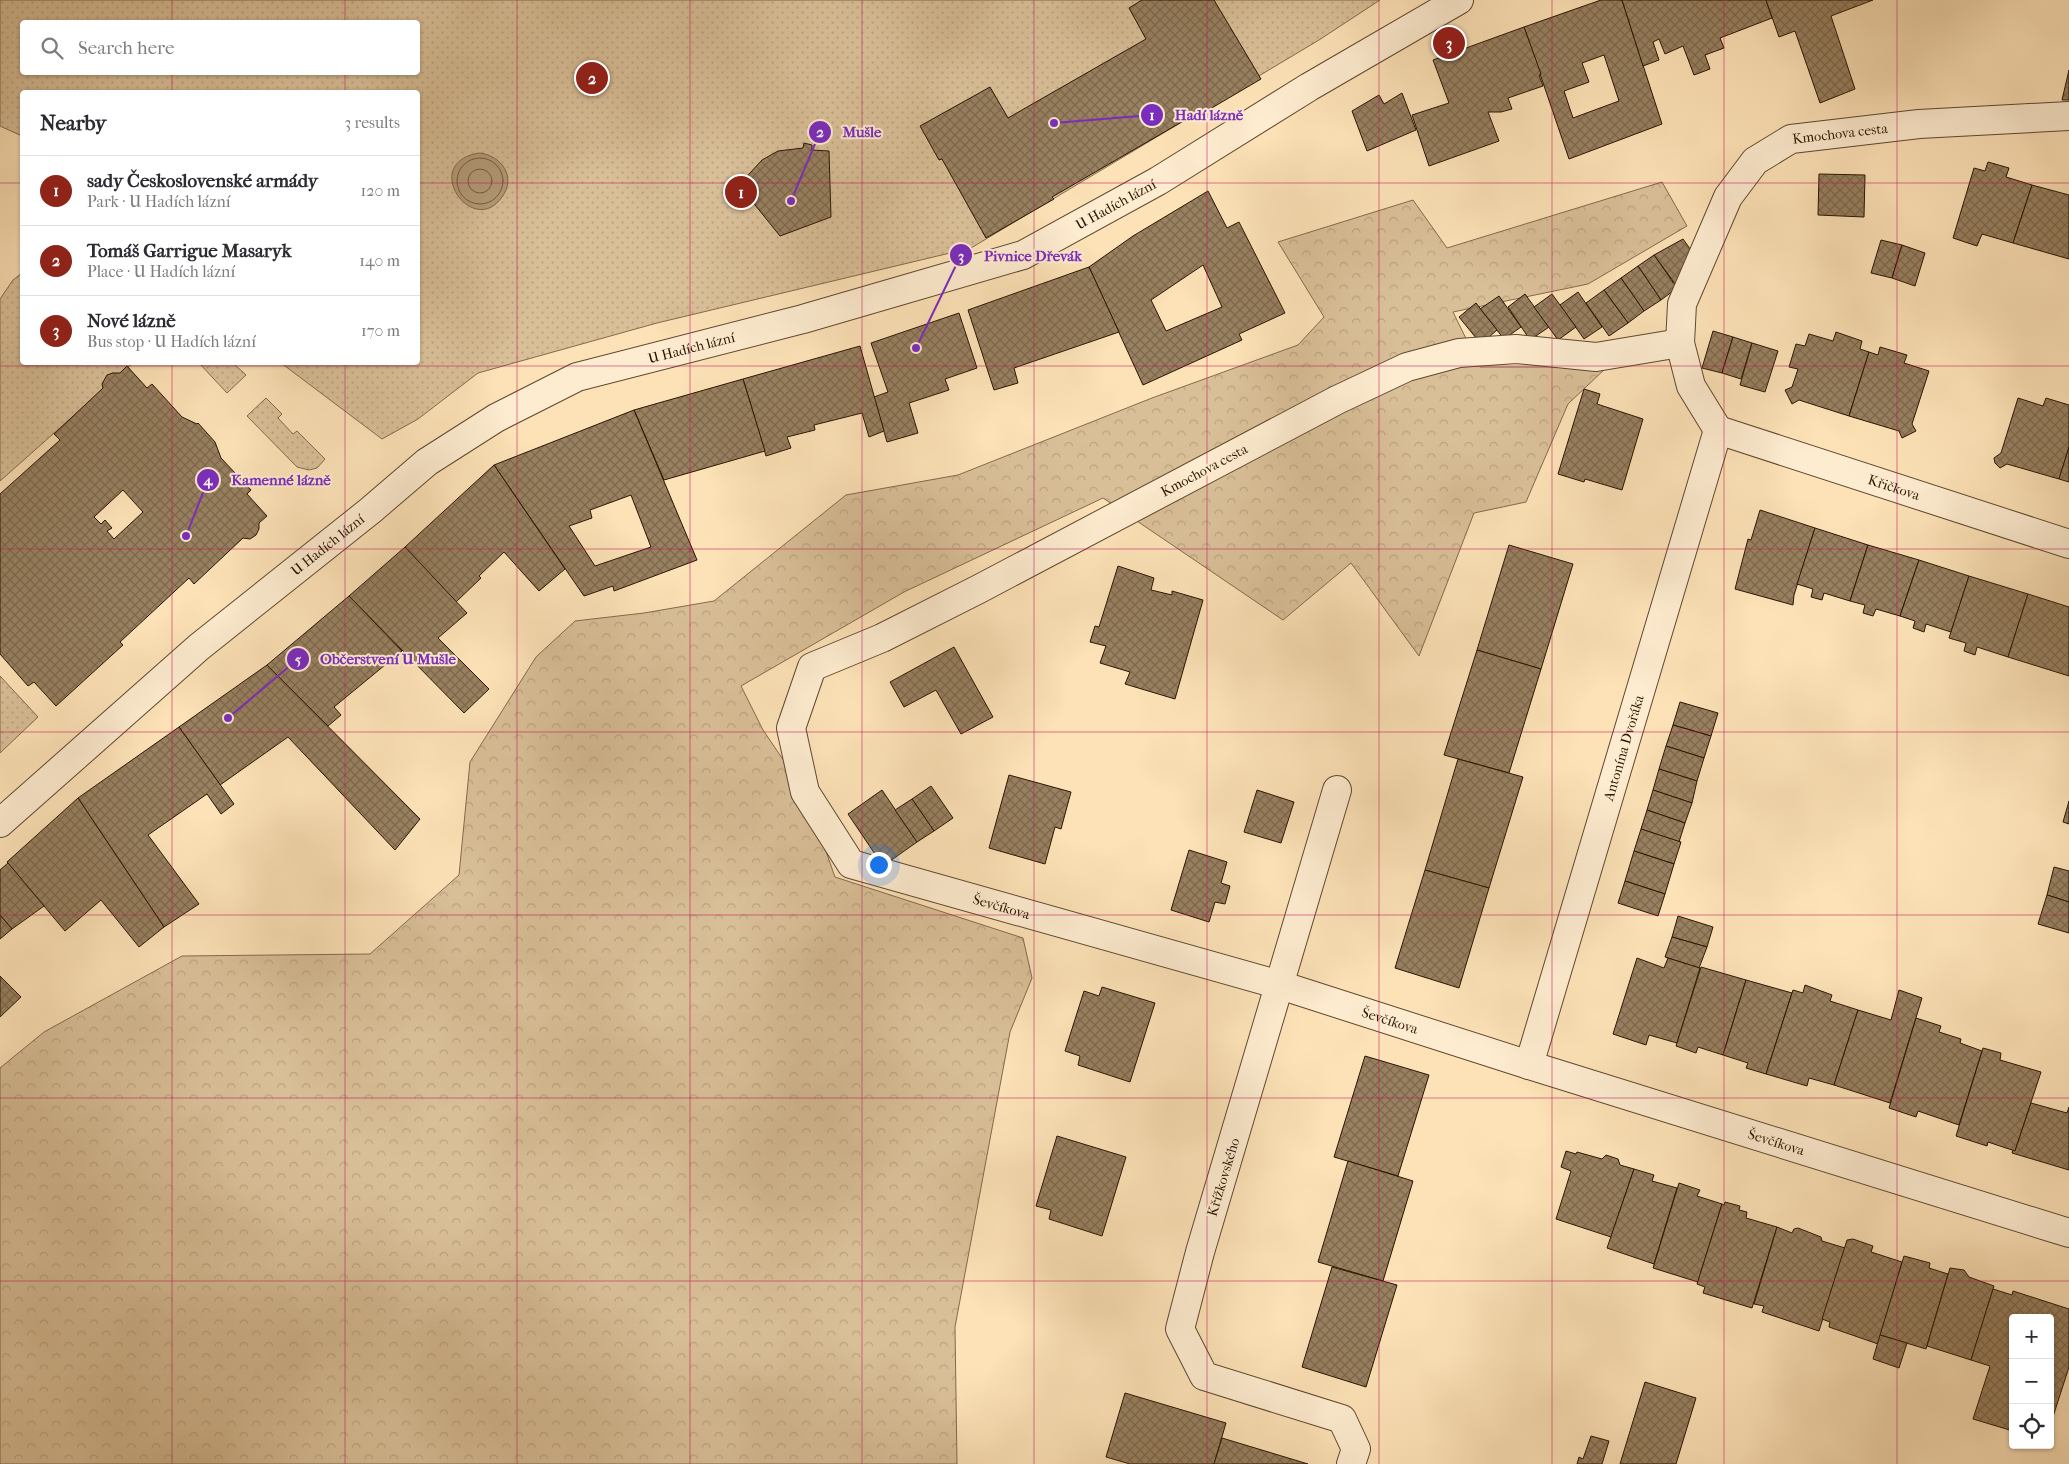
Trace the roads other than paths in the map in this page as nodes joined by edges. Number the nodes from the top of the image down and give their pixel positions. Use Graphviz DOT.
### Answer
graph roads {
  1 [pos="1459,0"];
  2 [pos="2069,116"];
  3 [pos="1680,343"];
  4 [pos="1718,430"];
  5 [pos="2069,544"];
  6 [pos="791,728"];
  7 [pos="1337,790"];
  8 [pos="0,823"];
  9 [pos="1280,986"];
  10 [pos="1529,1065"];
  11 [pos="2069,1234"];
  12 [pos="1351,1464"];
  1 -- 8 [label="street, U Hadích lázní"];
  2 -- 3 [label="street, Kmochova cesta"];
  3 -- 4 [label="street, Kmochova cesta"];
  3 -- 6 [label="street, Kmochova cesta"];
  4 -- 5 [label="street, Křičkova"];
  4 -- 10 [label="street, Antonína Dvořáka"];
  6 -- 9 [label="street, Ševčíkova"];
  7 -- 9 [label="street, Křížkovského"];
  9 -- 10 [label="street, Ševčíkova"];
  9 -- 12 [label="street, Křížkovského"];
  10 -- 11 [label="street, Ševčíkova"];
}
